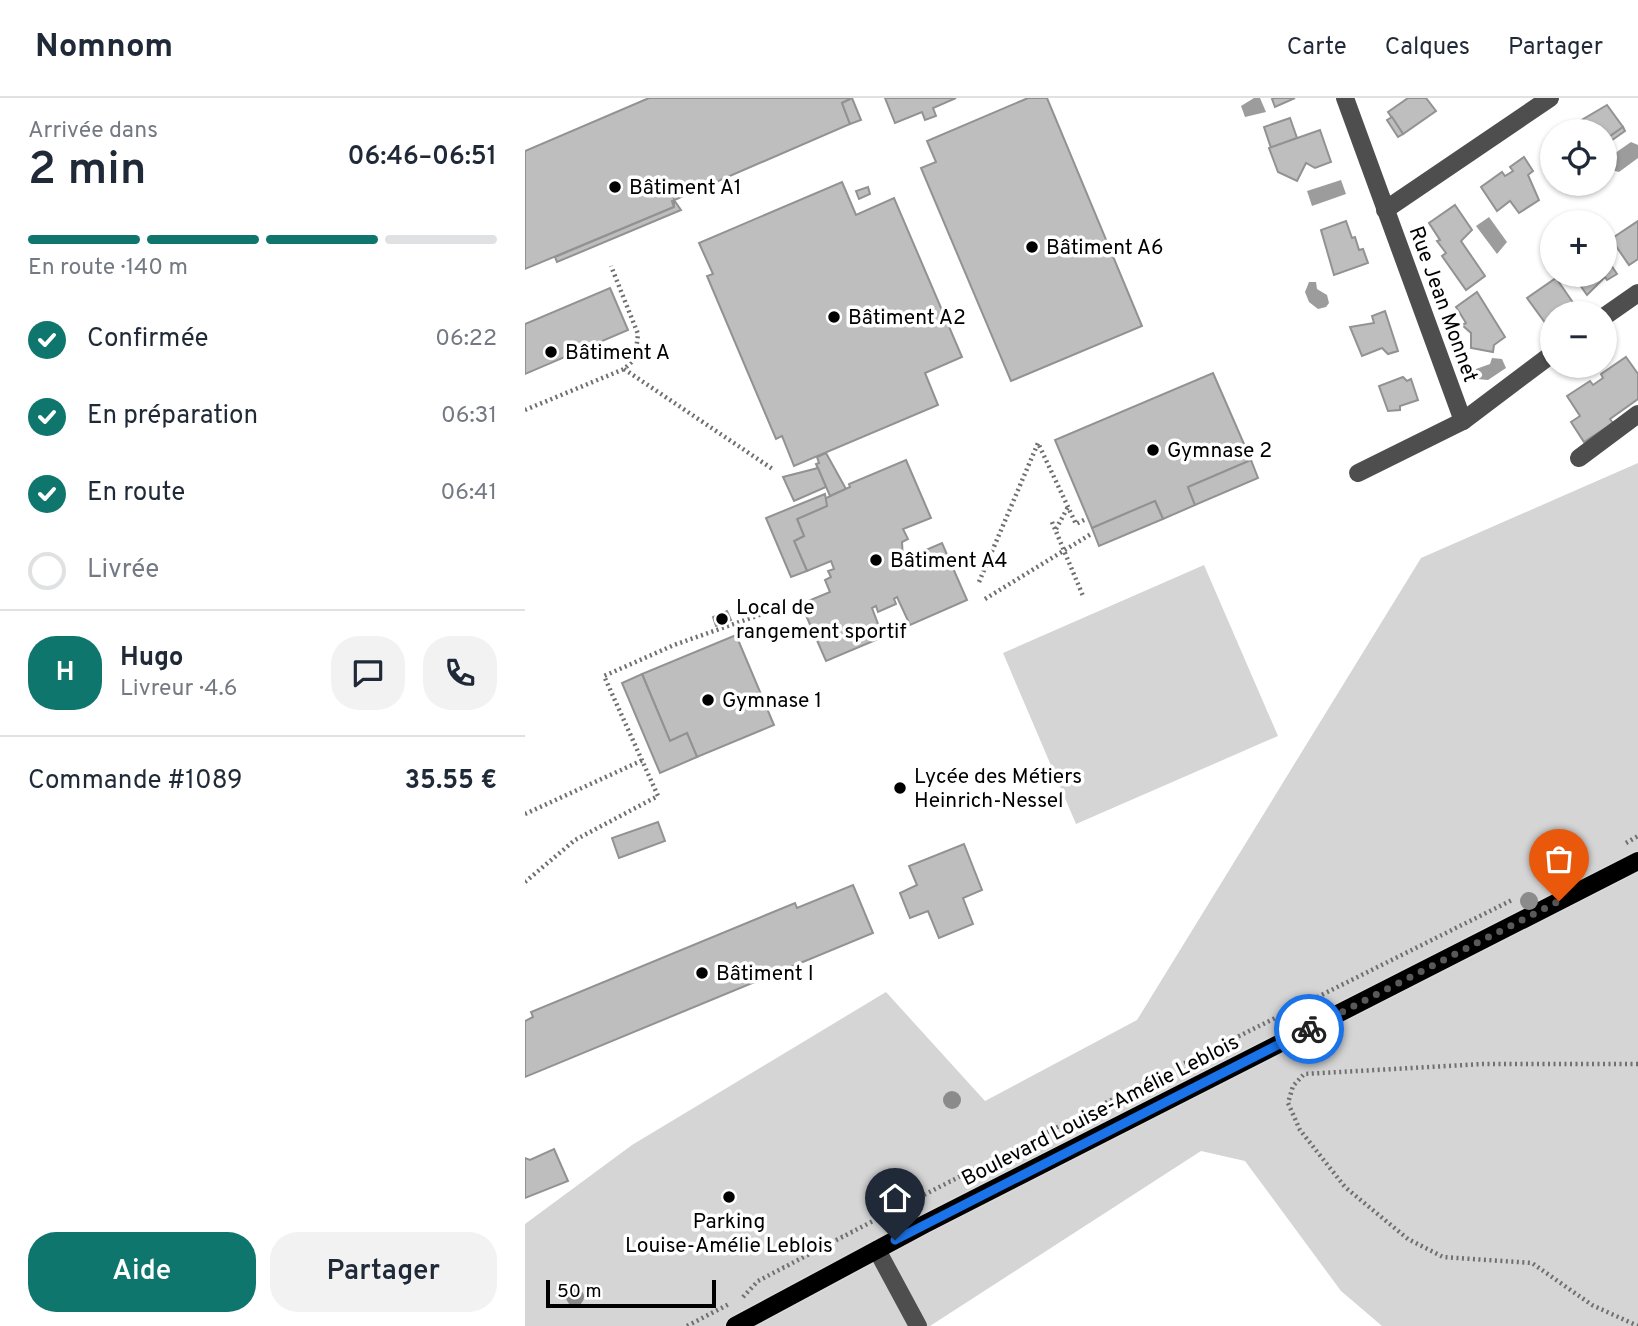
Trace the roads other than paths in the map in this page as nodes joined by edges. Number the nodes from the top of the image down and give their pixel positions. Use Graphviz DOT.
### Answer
graph roads {
  1 [pos="1345,98"];
  2 [pos="1550,98"];
  3 [pos="1385,210"];
  4 [pos="1638,293"];
  5 [pos="1617,308"];
  6 [pos="1540,363"];
  7 [pos="1638,414"];
  8 [pos="1463,421"];
  9 [pos="1579,458"];
  10 [pos="1358,474"];
  11 [pos="1638,861"];
  12 [pos="877,1250"];
  13 [pos="735,1326"];
  14 [pos="918,1326"];
  1 -- 3 [label="street, Rue Jean Monnet"];
  2 -- 3 [label="street"];
  3 -- 8 [label="street, Rue Jean Monnet"];
  4 -- 5 [label="street"];
  6 -- 8 [label="street, Rue Jean Monnet"];
  7 -- 9 [label="street"];
  8 -- 10 [label="street"];
  11 -- 12 [label="main road, Boulevard Louise-Amélie Leblois"];
  12 -- 13 [label="main road, Boulevard Louise-Amélie Leblois"];
  12 -- 14 [label="street"];
}
